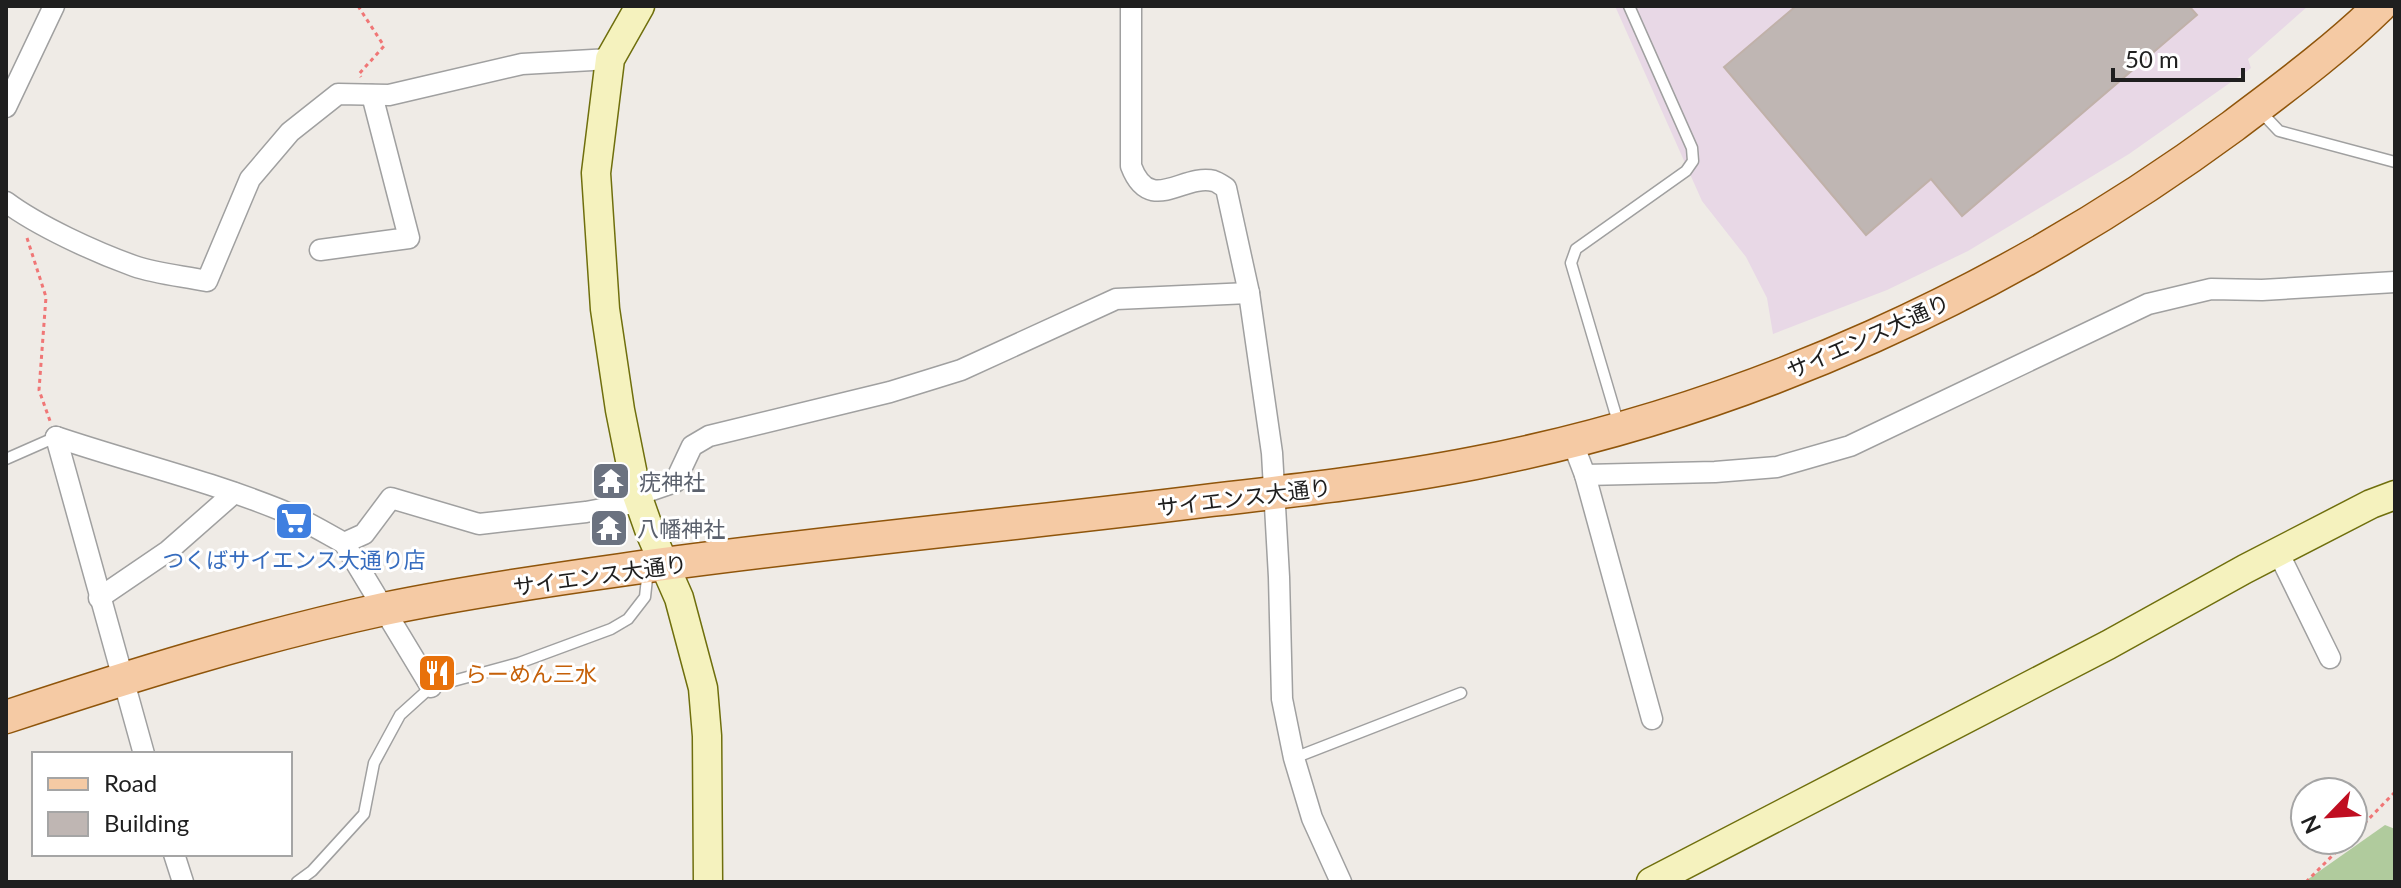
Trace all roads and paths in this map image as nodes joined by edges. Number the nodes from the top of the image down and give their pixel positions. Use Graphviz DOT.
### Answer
graph roads {
  1 [pos="54,6"];
  2 [pos="358,6"];
  3 [pos="640,6"];
  4 [pos="1131,6"];
  5 [pos="1629,6"];
  6 [pos="2380,6"];
  7 [pos="610,59"];
  8 [pos="372,95"];
  9 [pos="6,107"];
  10 [pos="2257,108"];
  11 [pos="2395,162"];
  12 [pos="12,206"];
  13 [pos="320,250"];
  14 [pos="2395,282"];
  15 [pos="1249,293"];
  16 [pos="1620,428"];
  17 [pos="56,437"];
  18 [pos="1572,441"];
  19 [pos="6,459"];
  20 [pos="1585,475"];
  21 [pos="234,493"];
  22 [pos="1275,493"];
  23 [pos="2395,495"];
  24 [pos="638,498"];
  25 [pos="344,543"];
  26 [pos="2278,552"];
  27 [pos="657,565"];
  28 [pos="99,598"];
  29 [pos="385,609"];
  30 [pos="2330,658"];
  31 [pos="121,679"];
  32 [pos="431,687"];
  33 [pos="1461,693"];
  34 [pos="6,717"];
  35 [pos="1652,719"];
  36 [pos="143,752"];
  37 [pos="1294,758"];
  38 [pos="2395,792"];
  39 [pos="2369,819"];
  40 [pos="175,856"];
  41 [pos="2332,856"];
  42 [pos="183,882"];
  43 [pos="297,882"];
  44 [pos="708,882"];
  45 [pos="1341,882"];
  46 [pos="1651,882"];
  47 [pos="2306,882"];
  1 -- 9 [label="street"];
  2 -- 8 [label="path"];
  3 -- 7 [label="street"];
  4 -- 15 [label="street"];
  5 -- 16 [label="lane"];
  6 -- 10 [label="main road, サイエンス大通り"];
  7 -- 8 [label="street"];
  7 -- 24 [label="street"];
  8 -- 12 [label="street"];
  8 -- 13 [label="street"];
  10 -- 11 [label="lane"];
  10 -- 16 [label="main road, サイエンス大通り"];
  12 -- 17 [label="path"];
  14 -- 20 [label="street"];
  15 -- 22 [label="street"];
  15 -- 24 [label="street"];
  16 -- 18 [label="main road, サイエンス大通り"];
  17 -- 19 [label="lane"];
  17 -- 21 [label="street"];
  17 -- 28 [label="street"];
  18 -- 20 [label="street"];
  18 -- 22 [label="main road, サイエンス大通り"];
  20 -- 35 [label="street"];
  21 -- 25 [label="street"];
  21 -- 28 [label="street"];
  22 -- 27 [label="main road, サイエンス大通り"];
  22 -- 37 [label="street"];
  23 -- 26 [label="street"];
  24 -- 25 [label="street"];
  24 -- 27 [label="street"];
  25 -- 29 [label="street"];
  26 -- 30 [label="street"];
  26 -- 46 [label="street"];
  27 -- 29 [label="main road, サイエンス大通り"];
  27 -- 32 [label="lane"];
  27 -- 44 [label="street"];
  28 -- 31 [label="street"];
  29 -- 31 [label="main road, サイエンス大通り"];
  29 -- 32 [label="street"];
  31 -- 34 [label="main road, サイエンス大通り"];
  31 -- 36 [label="street"];
  32 -- 43 [label="lane"];
  33 -- 37 [label="lane"];
  37 -- 45 [label="street"];
  38 -- 39 [label="path"];
  40 -- 42 [label="street"];
  41 -- 47 [label="path"];
}
